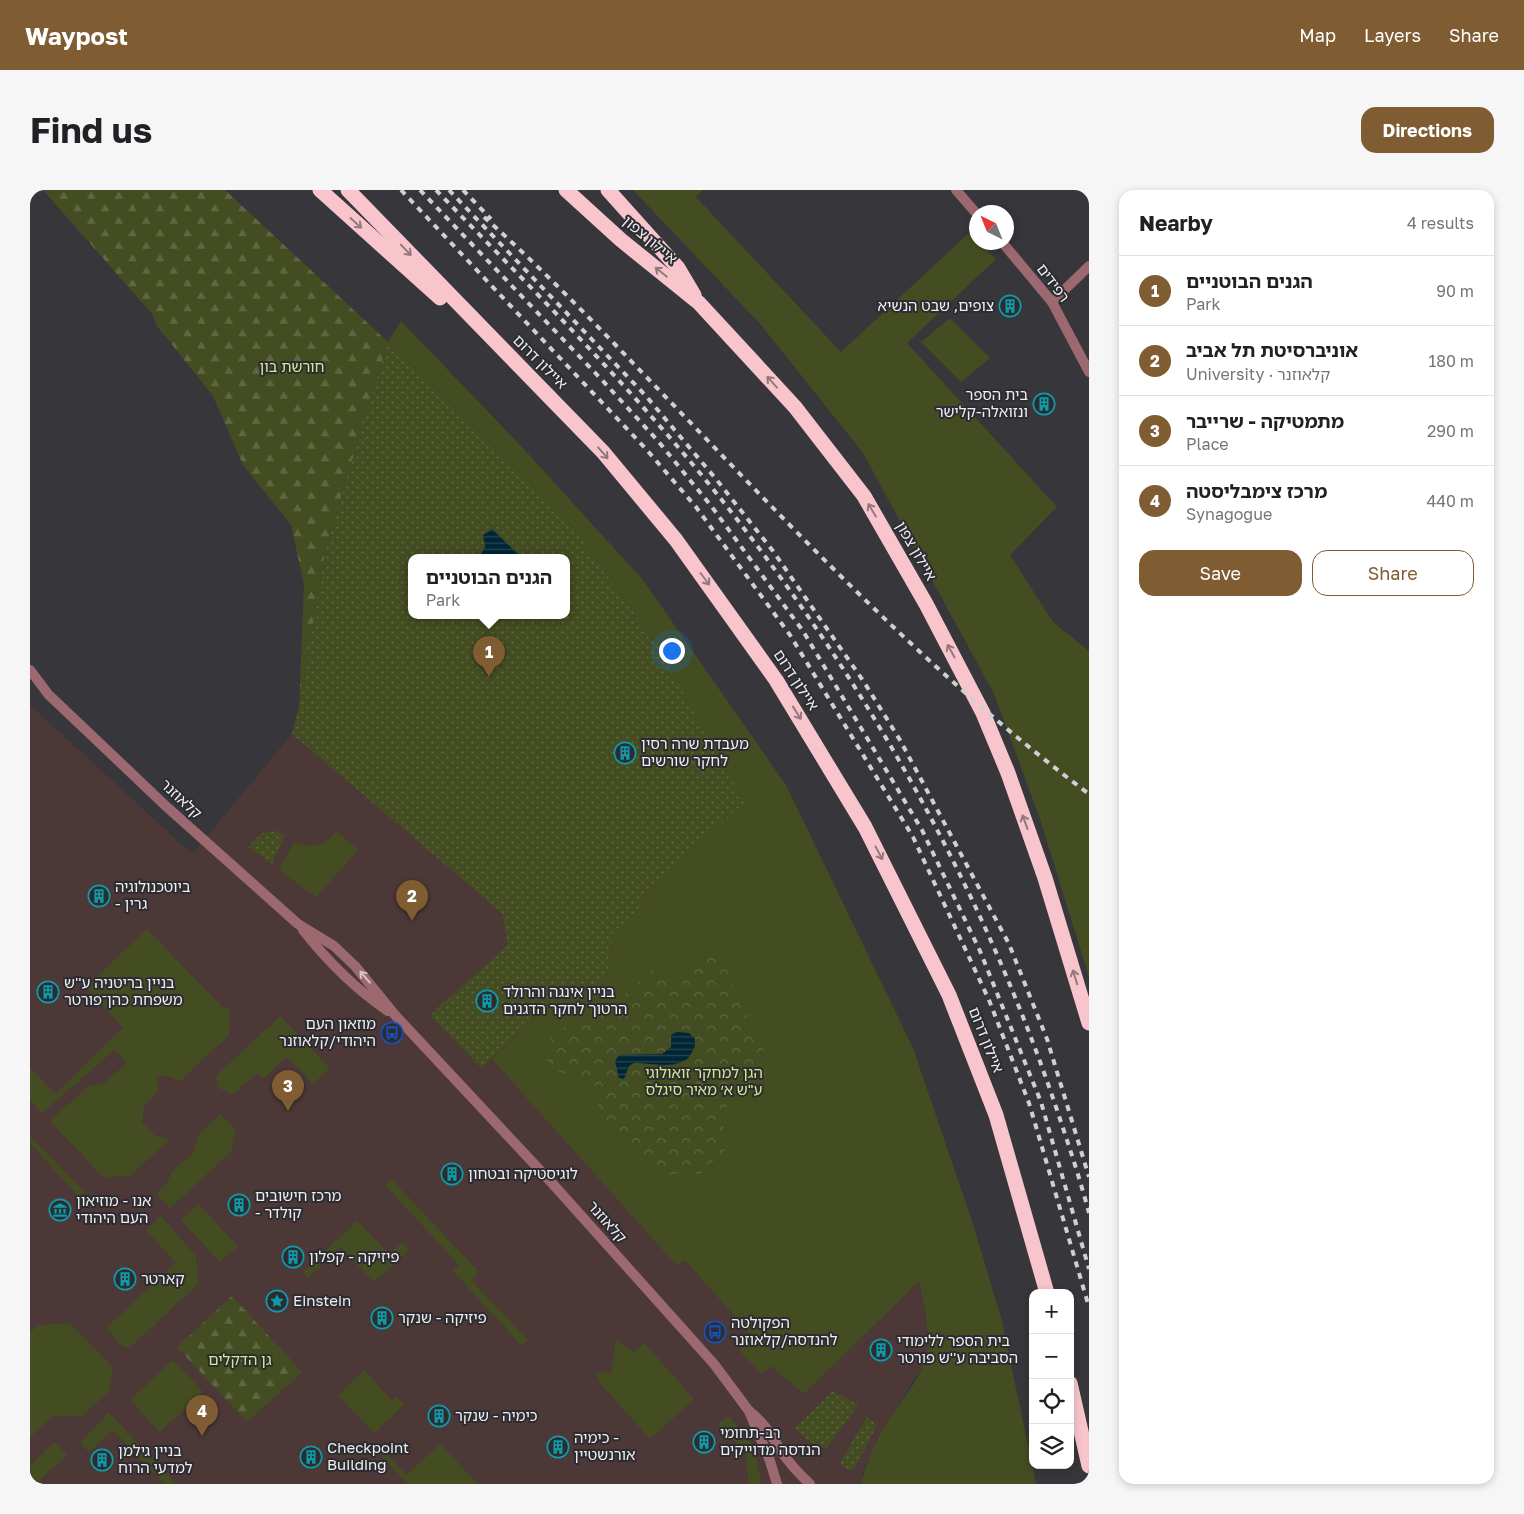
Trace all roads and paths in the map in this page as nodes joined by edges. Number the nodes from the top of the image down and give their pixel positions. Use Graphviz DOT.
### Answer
graph roads {
  1 [pos="320,190"];
  2 [pos="348,190"];
  3 [pos="566,190"];
  4 [pos="608,190"];
  5 [pos="956,190"];
  6 [pos="969,205"];
  7 [pos="1009,250"];
  8 [pos="1089,266"];
  9 [pos="1052,302"];
  10 [pos="699,303"];
  11 [pos="1089,372"];
  12 [pos="570,416"];
  13 [pos="30,670"];
  14 [pos="30,683"];
  15 [pos="48,694"];
  16 [pos="298,924"];
  17 [pos="395,1015"];
  18 [pos="1089,1023"];
  19 [pos="1046,1289"];
  20 [pos="1074,1400"];
  21 [pos="749,1412"];
  22 [pos="1089,1466"];
  23 [pos="777,1484"];
  24 [pos="810,1484"];
  1 -- 12 [label="highway, one-way"];
  2 -- 12 [label="highway, איילון דרום, one-way"];
  10 -- 3 [label="highway, איילון צפון, one-way"];
  4 -- 10 [label="highway"];
  5 -- 6 [label="street"];
  7 -- 9 [label="street, רפידים"];
  8 -- 9 [label="street"];
  9 -- 11 [label="street, רפידים"];
  18 -- 10 [label="highway, איילון צפון, one-way"];
  12 -- 19 [label="highway, איילון דרום, one-way"];
  13 -- 15 [label="street, קלאוזנר"];
  14 -- 15 [label="street, קלאוזנר"];
  15 -- 16 [label="street, קלאוזנר"];
  16 -- 17 [label="street, קלאוזנר"];
  17 -- 16 [label="street, קלאוזנר, one-way"];
  17 -- 21 [label="street, קלאוזנר"];
  20 -- 22 [label="highway"];
  21 -- 23 [label="street, קלאוזנר"];
  21 -- 24 [label="street, קלאוזנר"];
}
